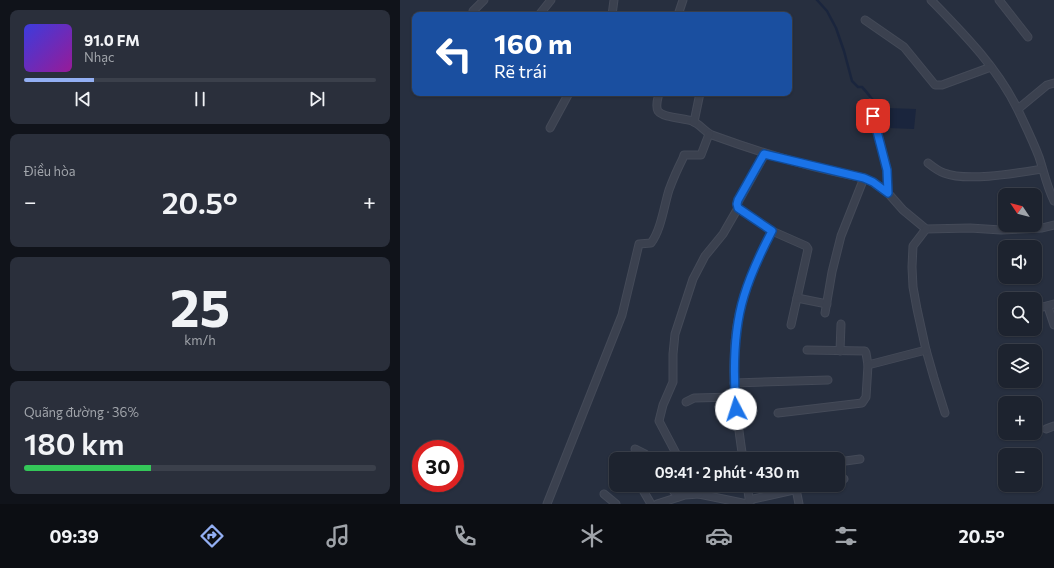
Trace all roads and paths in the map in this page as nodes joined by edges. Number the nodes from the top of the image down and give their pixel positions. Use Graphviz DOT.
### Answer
graph roads {
  1 [pos="484,0"];
  2 [pos="551,0"];
  3 [pos="614,0"];
  4 [pos="674,0"];
  5 [pos="931,0"];
  6 [pos="999,0"];
  7 [pos="682,1"];
  8 [pos="473,11"];
  9 [pos="541,12"];
  10 [pos="612,12"];
  11 [pos="679,12"];
  12 [pos="865,20"];
  13 [pos="1028,37"];
  14 [pos="991,67"];
  15 [pos="1054,83"];
  16 [pos="567,96"];
  17 [pos="658,96"];
  18 [pos="699,96"];
  19 [pos="870,104"];
  20 [pos="1018,109"];
  21 [pos="694,122"];
  22 [pos="550,128"];
  23 [pos="709,134"];
  24 [pos="764,154"];
  25 [pos="928,163"];
  26 [pos="1042,169"];
  27 [pos="864,178"];
  28 [pos="888,193"];
  29 [pos="1054,200"];
  30 [pos="738,208"];
  31 [pos="1054,225"];
  32 [pos="926,229"];
  33 [pos="772,231"];
  34 [pos="798,298"];
  35 [pos="827,304"];
  36 [pos="1051,305"];
  37 [pos="825,313"];
  38 [pos="841,324"];
  39 [pos="791,325"];
  40 [pos="1054,325"];
  41 [pos="807,350"];
  42 [pos="926,350"];
  43 [pos="840,351"];
  44 [pos="868,365"];
  45 [pos="828,380"];
  46 [pos="734,383"];
  47 [pos="735,397"];
  48 [pos="686,402"];
  49 [pos="778,413"];
  50 [pos="945,413"];
  51 [pos="1054,426"];
  52 [pos="1046,429"];
  53 [pos="635,449"];
  54 [pos="641,452"];
  55 [pos="675,452"];
  56 [pos="743,452"];
  57 [pos="860,459"];
  58 [pos="845,461"];
  59 [pos="644,492"];
  60 [pos="675,492"];
  61 [pos="747,492"];
  62 [pos="786,492"];
  63 [pos="797,492"];
  64 [pos="604,494"];
  65 [pos="699,494"];
  66 [pos="678,497"];
  67 [pos="748,503"];
  68 [pos="547,504"];
  69 [pos="616,504"];
  70 [pos="651,504"];
  71 [pos="657,504"];
  72 [pos="799,504"];
  1 -- 8 [label="street"];
  2 -- 9 [label="street"];
  3 -- 10 [label="street"];
  4 -- 7 [label="street"];
  5 -- 14 [label="street"];
  6 -- 13 [label="street"];
  7 -- 11 [label="street"];
  12 -- 14 [label="street"];
  14 -- 20 [label="street"];
  15 -- 20 [label="street"];
  16 -- 22 [label="street"];
  17 -- 21 [label="street"];
  18 -- 21 [label="street"];
  19 -- 28 [label="street"];
  20 -- 26 [label="street"];
  21 -- 23 [label="street"];
  23 -- 24 [label="street"];
  23 -- 68 [label="street"];
  24 -- 27 [label="street"];
  24 -- 30 [label="street"];
  25 -- 26 [label="street"];
  26 -- 29 [label="street"];
  27 -- 28 [label="street"];
  27 -- 35 [label="street"];
  28 -- 32 [label="street"];
  30 -- 33 [label="street"];
  30 -- 55 [label="street"];
  31 -- 32 [label="street"];
  32 -- 42 [label="street"];
  33 -- 34 [label="street"];
  33 -- 46 [label="street"];
  34 -- 35 [label="street"];
  34 -- 39 [label="street"];
  35 -- 37 [label="street"];
  36 -- 40 [label="street"];
  38 -- 43 [label="street"];
  41 -- 43 [label="street"];
  42 -- 44 [label="street"];
  42 -- 50 [label="street"];
  43 -- 44 [label="street"];
  44 -- 49 [label="street"];
  45 -- 46 [label="street"];
  46 -- 47 [label="street"];
  47 -- 48 [label="street"];
  47 -- 56 [label="street"];
  51 -- 52 [label="street"];
  53 -- 54 [label="street"];
  57 -- 58 [label="street"];
  59 -- 70 [label="street"];
  60 -- 66 [label="street"];
  61 -- 67 [label="street"];
  62 -- 67 [label="street"];
  63 -- 72 [label="street"];
  64 -- 69 [label="street"];
  65 -- 66 [label="street"];
  65 -- 67 [label="street"];
  66 -- 71 [label="street"];
}
